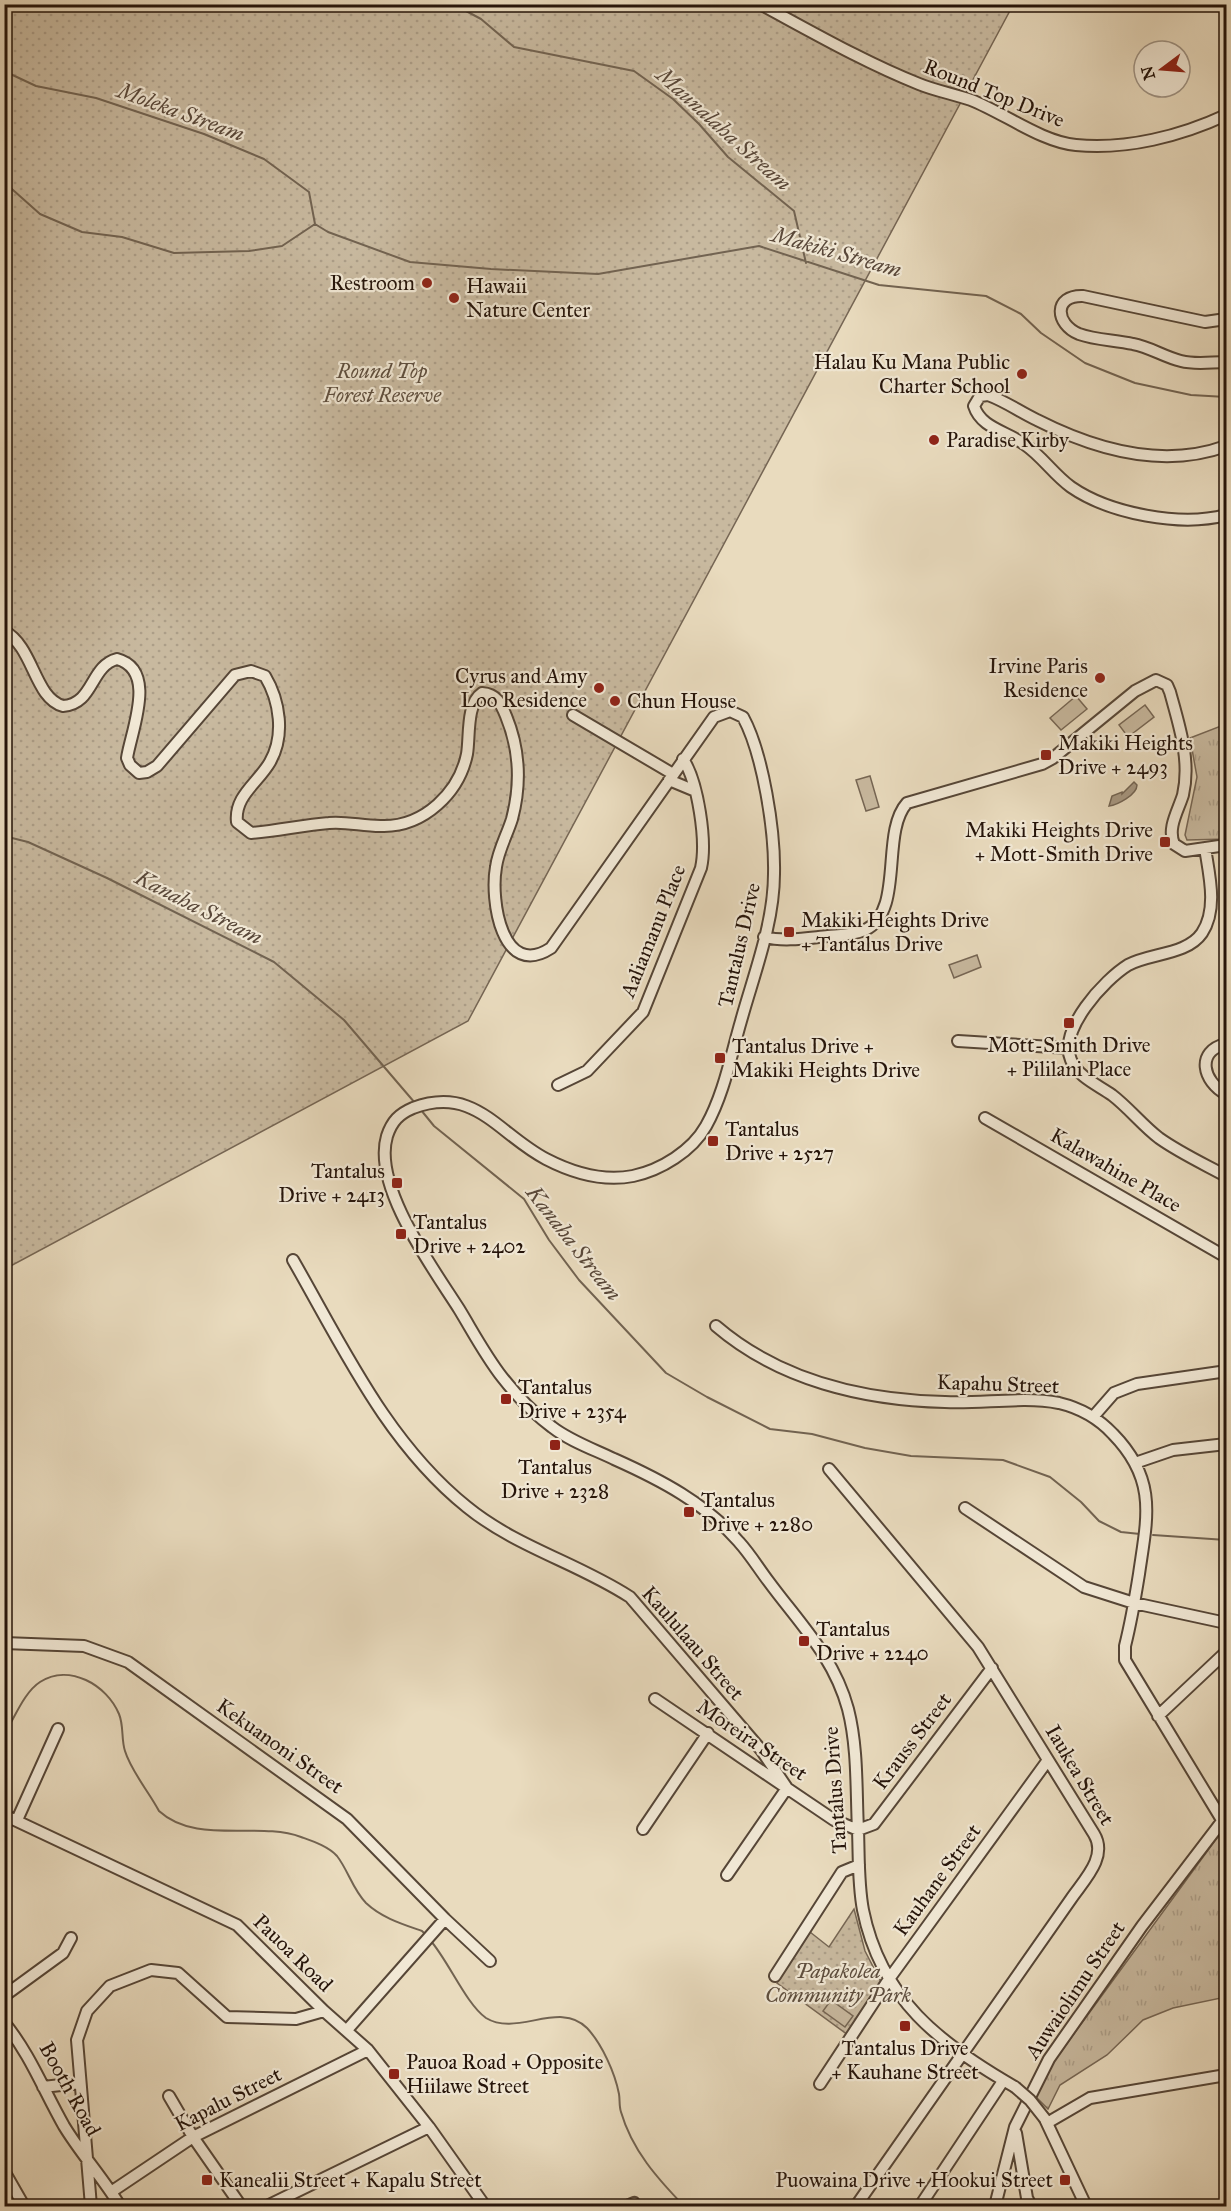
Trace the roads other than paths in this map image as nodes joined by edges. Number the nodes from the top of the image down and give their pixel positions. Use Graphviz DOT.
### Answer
graph roads {
  1 [pos="759,4"];
  2 [pos="1227,115"];
  3 [pos="1227,319"];
  4 [pos="1227,362"];
  5 [pos="1227,446"];
  6 [pos="1227,515"];
  7 [pos="4,632"];
  8 [pos="573,715"];
  9 [pos="683,759"];
  10 [pos="671,777"];
  11 [pos="693,790"];
  12 [pos="1227,845"];
  13 [pos="1205,848"];
  14 [pos="764,937"];
  15 [pos="958,1041"];
  16 [pos="1227,1044"];
  17 [pos="1068,1048"];
  18 [pos="558,1085"];
  19 [pos="1227,1094"];
  20 [pos="985,1118"];
  21 [pos="1227,1176"];
  22 [pos="1227,1257"];
  23 [pos="293,1260"];
  24 [pos="716,1326"];
  25 [pos="1220,1372"];
  26 [pos="1093,1417"];
  27 [pos="1227,1444"];
  28 [pos="1135,1463"];
  29 [pos="829,1469"];
  30 [pos="965,1508"];
  31 [pos="1134,1603"];
  32 [pos="1227,1623"];
  33 [pos="6,1645"];
  34 [pos="1227,1652"];
  35 [pos="992,1668"];
  36 [pos="656,1699"];
  37 [pos="1158,1716"];
  38 [pos="58,1729"];
  39 [pos="708,1733"];
  40 [pos="1048,1760"];
  41 [pos="788,1788"];
  42 [pos="4,1815"];
  43 [pos="1224,1817"];
  44 [pos="17,1820"];
  45 [pos="643,1829"];
  46 [pos="858,1830"];
  47 [pos="859,1865"];
  48 [pos="727,1875"];
  49 [pos="445,1919"];
  50 [pos="71,1938"];
  51 [pos="490,1960"];
  52 [pos="775,1976"];
  53 [pos="889,1980"];
  54 [pos="4,1996"];
  55 [pos="324,2011"];
  56 [pos="4,2022"];
  57 [pos="347,2030"];
  58 [pos="368,2050"];
  59 [pos="963,2054"];
  60 [pos="1227,2075"];
  61 [pos="1003,2081"];
  62 [pos="79,2083"];
  63 [pos="820,2084"];
  64 [pos="43,2087"];
  65 [pos="169,2096"];
  66 [pos="1046,2121"];
  67 [pos="429,2127"];
  68 [pos="1015,2127"];
  69 [pos="193,2137"];
  70 [pos="85,2154"];
  71 [pos="4,2171"];
  72 [pos="111,2192"];
  73 [pos="858,2202"];
  74 [pos="24,2206"];
  75 [pos="91,2206"];
  76 [pos="120,2206"];
  77 [pos="241,2206"];
  78 [pos="267,2206"];
  79 [pos="483,2206"];
  80 [pos="627,2206"];
  81 [pos="636,2206"];
  82 [pos="920,2206"];
  83 [pos="995,2206"];
  84 [pos="1031,2206"];
  85 [pos="1086,2206"];
  1 -- 2 [label="street, Round Top Drive"];
  3 -- 4 [label="street"];
  5 -- 6 [label="street"];
  7 -- 10 [label="street, Tantalus Drive"];
  8 -- 10 [label="street"];
  9 -- 10 [label="street, Tantalus Drive"];
  9 -- 11 [label="street, Aaliamanu Place"];
  9 -- 14 [label="street, Tantalus Drive"];
  10 -- 11 [label="street"];
  11 -- 18 [label="street, Aaliamanu Place"];
  12 -- 13 [label="street"];
  13 -- 14 [label="street"];
  13 -- 17 [label="street"];
  14 -- 46 [label="street, Tantalus Drive"];
  15 -- 17 [label="street"];
  16 -- 19 [label="street"];
  17 -- 21 [label="street"];
  20 -- 22 [label="street, Kalawahine Place"];
  23 -- 41 [label="street, Kaululaau Street"];
  24 -- 26 [label="street, Kapahu Street"];
  25 -- 26 [label="street"];
  26 -- 28 [label="street, Kapahu Street"];
  27 -- 28 [label="street"];
  28 -- 31 [label="street, Kapahu Street"];
  29 -- 35 [label="street, Iaukea Street"];
  30 -- 31 [label="street"];
  31 -- 32 [label="street"];
  31 -- 37 [label="street, Kapahu Street"];
  33 -- 49 [label="street, Kekuanoni Street"];
  34 -- 37 [label="street"];
  35 -- 40 [label="street, Iaukea Street"];
  35 -- 46 [label="street, Krauss Street"];
  36 -- 39 [label="street, Moreira Street"];
  37 -- 43 [label="street, Kapahu Street"];
  38 -- 44 [label="street"];
  39 -- 41 [label="street, Moreira Street"];
  39 -- 45 [label="street"];
  40 -- 53 [label="street, Kauhane Street"];
  40 -- 59 [label="street, Iaukea Street"];
  41 -- 46 [label="street, Moreira Street"];
  41 -- 48 [label="street"];
  42 -- 44 [label="street, Pauoa Road"];
  43 -- 68 [label="street, Auwaiolimu Street"];
  44 -- 55 [label="street, Pauoa Road"];
  46 -- 47 [label="street, Tantalus Drive"];
  47 -- 52 [label="street"];
  47 -- 53 [label="street, Tantalus Drive"];
  49 -- 51 [label="street, Kekuanoni Street"];
  49 -- 57 [label="street"];
  50 -- 54 [label="street"];
  53 -- 59 [label="street, Tantalus Drive"];
  53 -- 63 [label="street, Kauhane Street"];
  55 -- 57 [label="street, Pauoa Road"];
  55 -- 62 [label="street"];
  56 -- 64 [label="street, Booth Road"];
  57 -- 58 [label="street, Pauoa Road"];
  58 -- 67 [label="street, Pauoa Road"];
  58 -- 69 [label="street, Kapalu Street"];
  59 -- 61 [label="street, Tantalus Drive"];
  59 -- 73 [label="street, Iaukea Street"];
  60 -- 66 [label="street"];
  61 -- 66 [label="street, Tantalus Drive, bridge"];
  61 -- 82 [label="street"];
  62 -- 64 [label="street"];
  62 -- 70 [label="street"];
  64 -- 70 [label="street, Booth Road"];
  65 -- 69 [label="street"];
  66 -- 85 [label="street, Tantalus Drive"];
  67 -- 78 [label="street"];
  67 -- 79 [label="street, Pauoa Road"];
  68 -- 83 [label="street, Auwaiolimu Street"];
  68 -- 84 [label="street"];
  69 -- 72 [label="street, Kapalu Street"];
  69 -- 77 [label="street"];
  70 -- 72 [label="street, Booth Road"];
  70 -- 75 [label="street"];
  71 -- 74 [label="street"];
  72 -- 76 [label="street, Booth Road"];
  80 -- 81 [label="street"];
}
